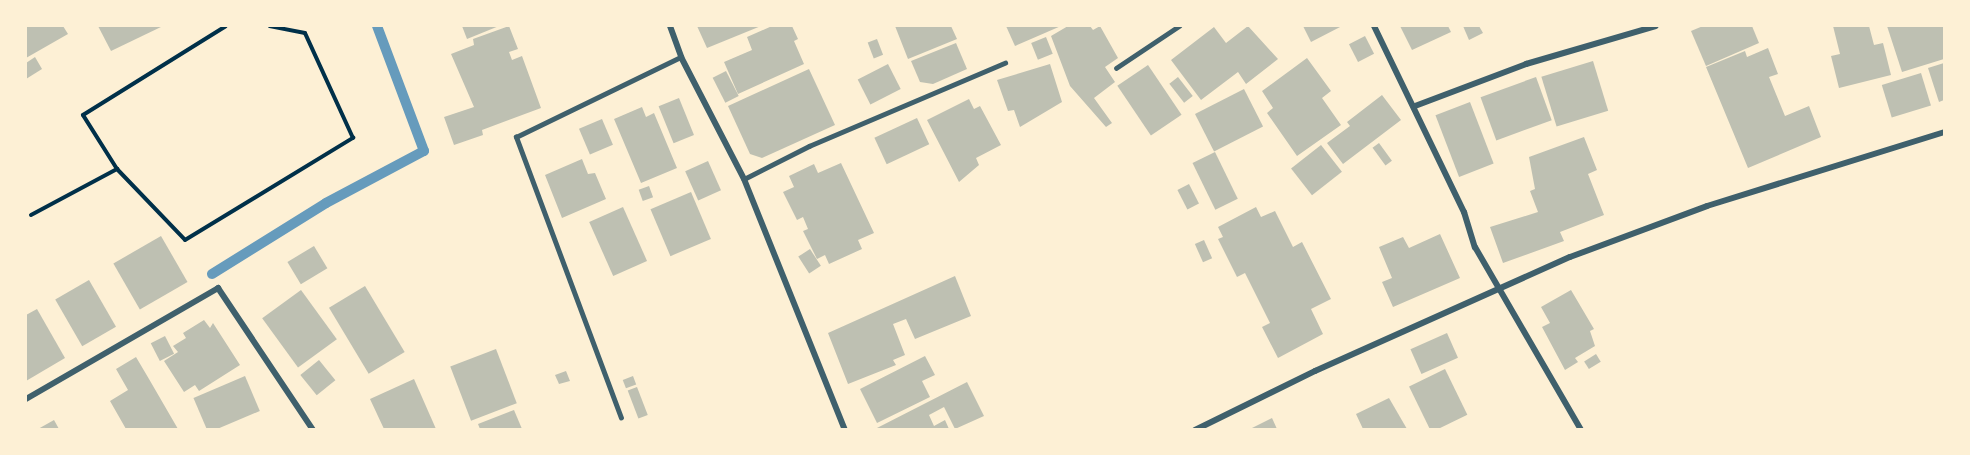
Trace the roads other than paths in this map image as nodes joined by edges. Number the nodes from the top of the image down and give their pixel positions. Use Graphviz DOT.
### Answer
graph roads {
  1 [pos="670,26"];
  2 [pos="1179,26"];
  3 [pos="1374,26"];
  4 [pos="1656,26"];
  5 [pos="681,57"];
  6 [pos="1005,63"];
  7 [pos="1116,68"];
  8 [pos="1415,106"];
  9 [pos="1944,132"];
  10 [pos="744,179"];
  11 [pos="1501,289"];
  12 [pos="26,399"];
  13 [pos="621,418"];
  14 [pos="313,429"];
  15 [pos="844,429"];
  16 [pos="1195,429"];
  17 [pos="1581,429"];
  1 -- 5 [label="street"];
  2 -- 7 [label="lane"];
  3 -- 8 [label="street"];
  4 -- 8 [label="street"];
  5 -- 10 [label="street"];
  5 -- 13 [label="lane"];
  6 -- 10 [label="lane"];
  8 -- 11 [label="street"];
  9 -- 11 [label="street"];
  10 -- 15 [label="street"];
  11 -- 16 [label="street"];
  11 -- 17 [label="street"];
  12 -- 14 [label="street"];
}
